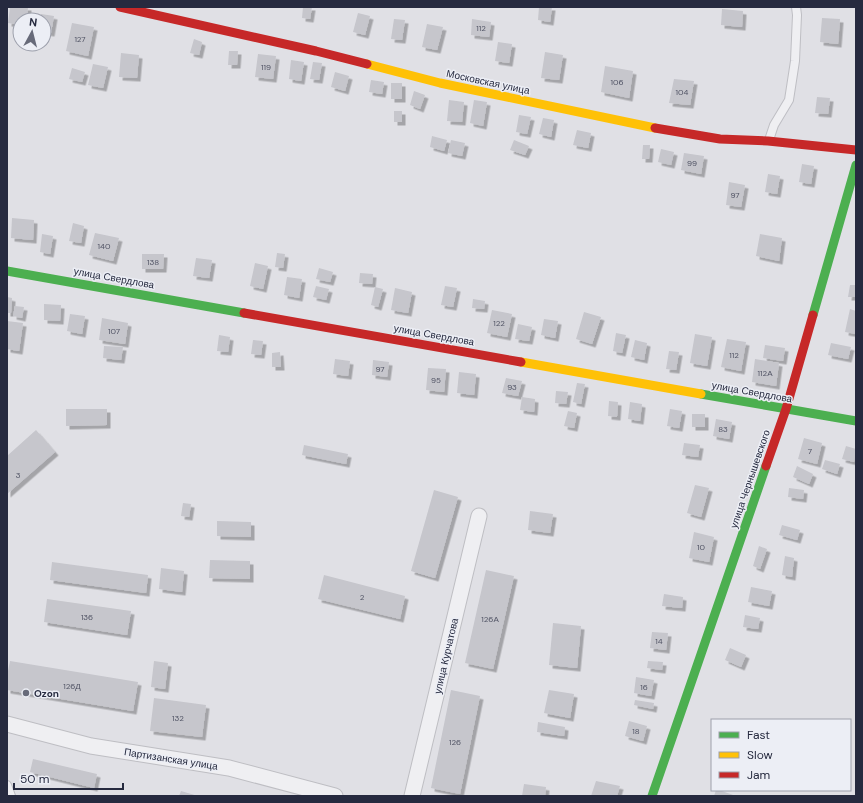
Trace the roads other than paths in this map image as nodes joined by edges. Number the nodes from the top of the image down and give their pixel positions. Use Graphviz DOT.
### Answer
graph roads {
  1 [pos="120,7"];
  2 [pos="796,7"];
  3 [pos="768,141"];
  4 [pos="856,150"];
  5 [pos="856,165"];
  6 [pos="7,270"];
  7 [pos="786,409"];
  8 [pos="856,422"];
  9 [pos="479,516"];
  10 [pos="7,724"];
  11 [pos="7,785"];
  12 [pos="11,796"];
  13 [pos="335,796"];
  14 [pos="412,796"];
  15 [pos="652,796"];
  1 -- 3 [label="street, Московская улица"];
  2 -- 3 [label="lane"];
  3 -- 4 [label="street, Московская улица"];
  5 -- 7 [label="street, улица Чернышевского"];
  6 -- 7 [label="street, улица Свердлова"];
  7 -- 8 [label="street, улица Свердлова"];
  7 -- 15 [label="street, улица Чернышевского"];
  9 -- 14 [label="street, улица Курчатова"];
  10 -- 13 [label="street, Партизанская улица"];
  11 -- 12 [label="lane"];
}
